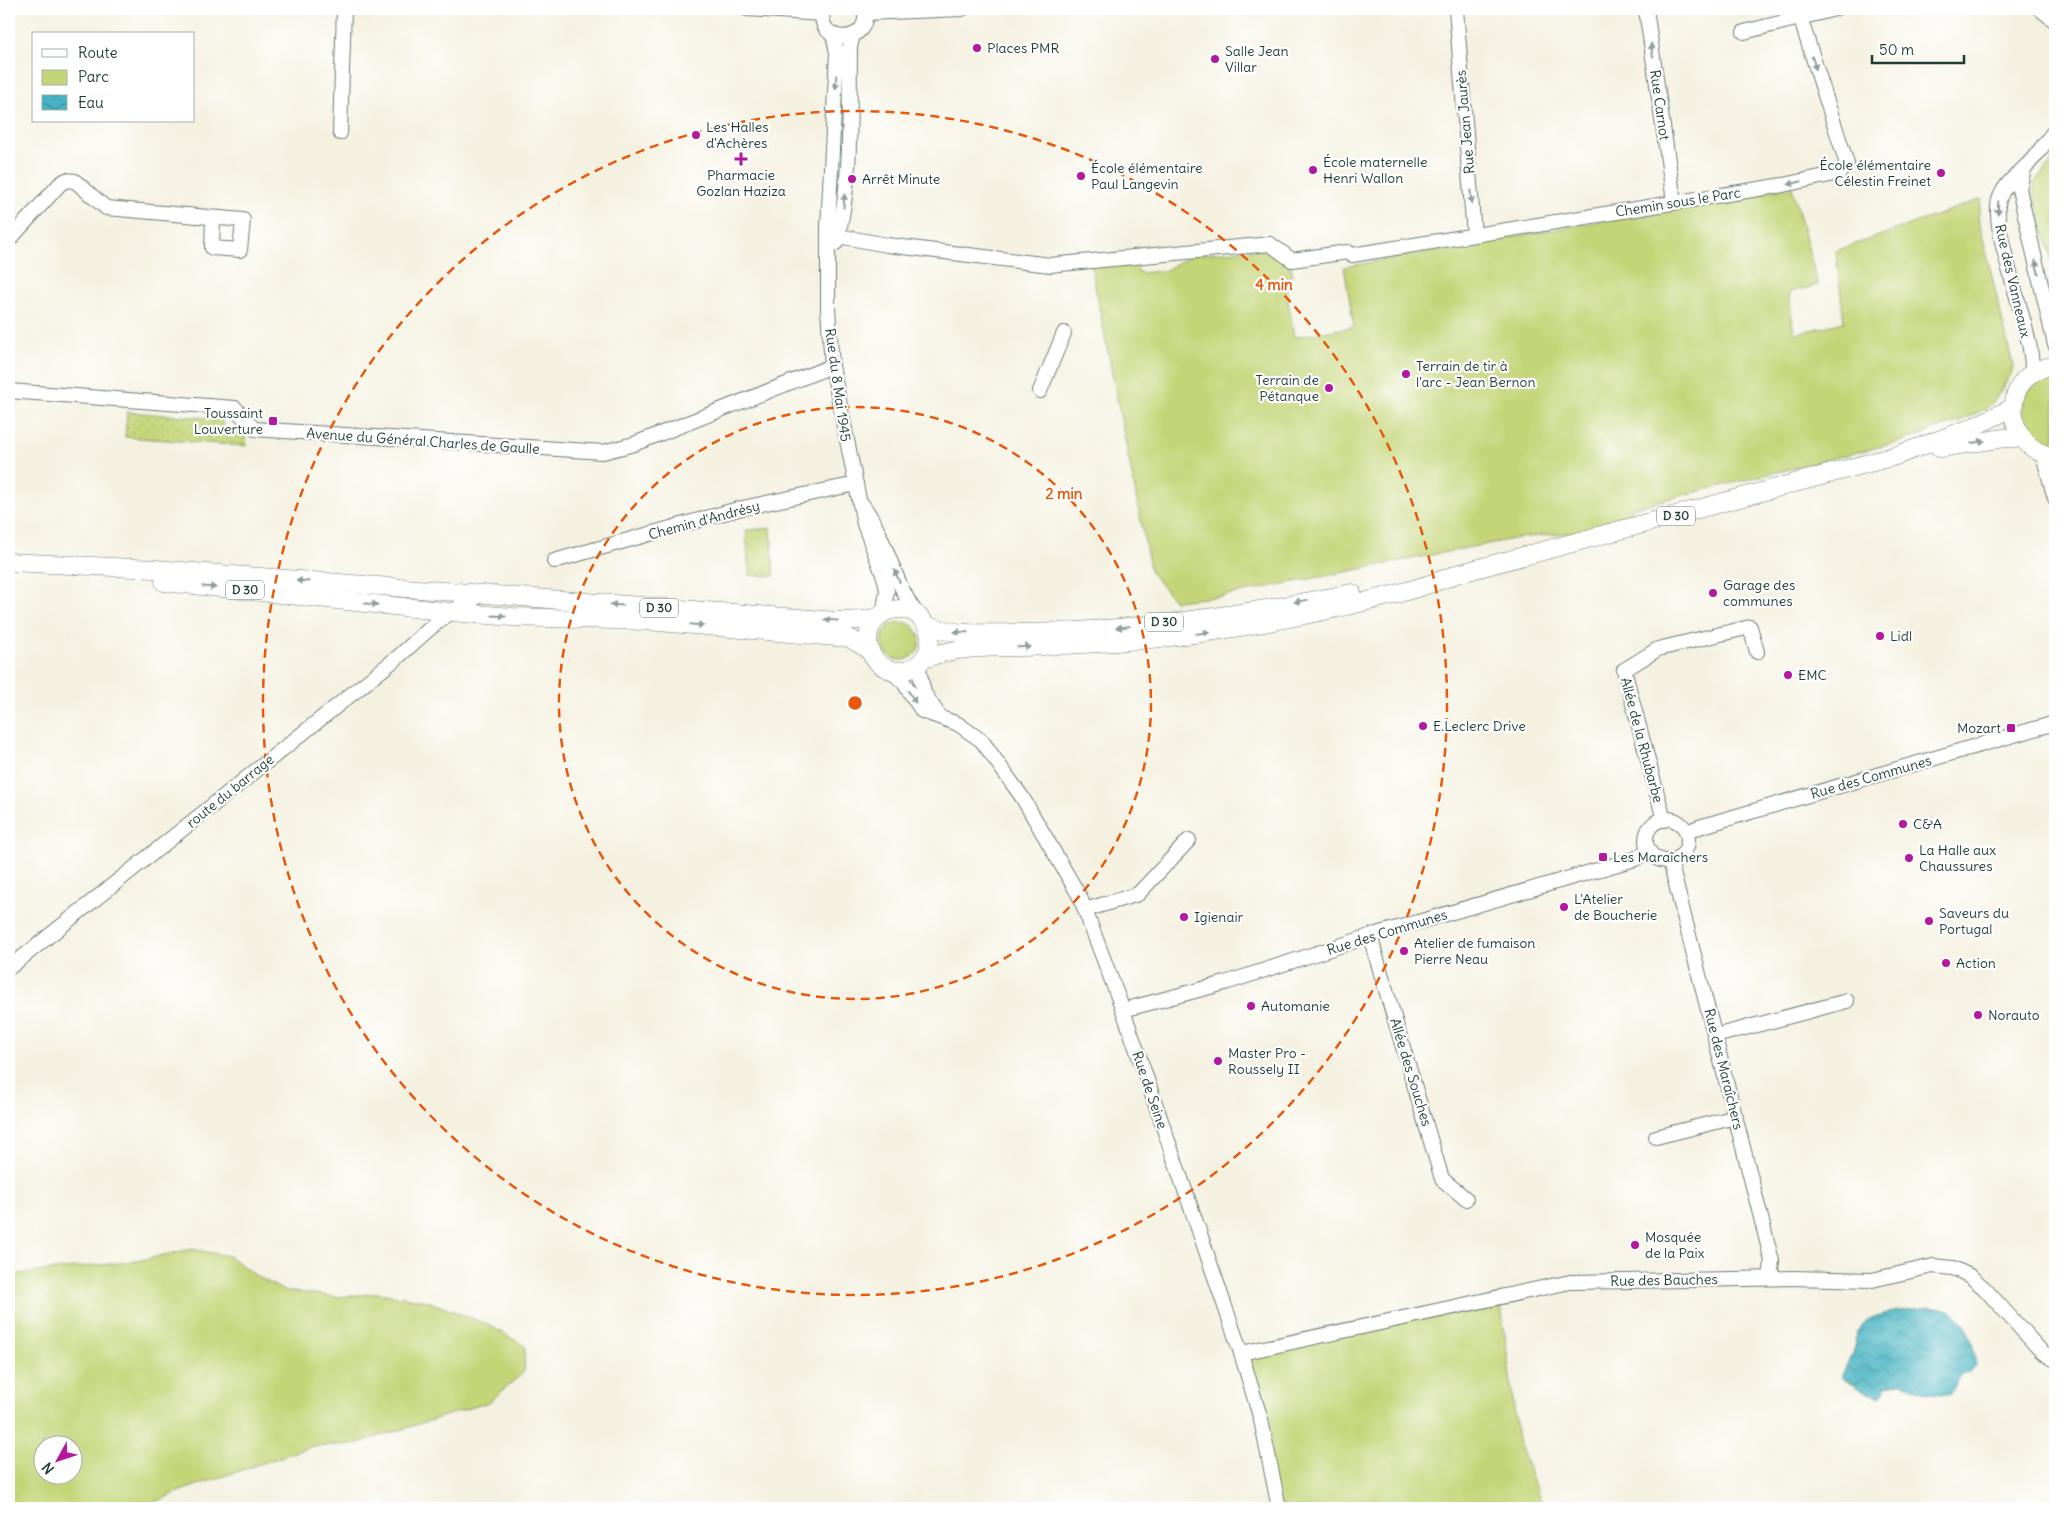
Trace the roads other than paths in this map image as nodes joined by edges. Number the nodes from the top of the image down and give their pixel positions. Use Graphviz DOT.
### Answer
graph roads {
  1 [pos="344,9"];
  2 [pos="747,9"];
  3 [pos="962,9"];
  4 [pos="1456,9"];
  5 [pos="1646,9"];
  6 [pos="1835,9"];
  7 [pos="2040,9"];
  8 [pos="822,11"];
  9 [pos="865,11"];
  10 [pos="1800,17"];
  11 [pos="2055,21"];
  12 [pos="1744,32"];
  13 [pos="833,34"];
  14 [pos="853,35"];
  15 [pos="2055,130"];
  16 [pos="340,133"];
  17 [pos="2024,169"];
  18 [pos="1674,202"];
  19 [pos="213,218"];
  20 [pos="1474,234"];
  21 [pos="838,236"];
  22 [pos="9,240"];
  23 [pos="830,266"];
  24 [pos="1064,333"];
  25 [pos="2055,345"];
  26 [pos="832,366"];
  27 [pos="2055,366"];
  28 [pos="2032,373"];
  29 [pos="9,391"];
  30 [pos="1040,391"];
  31 [pos="2012,408"];
  32 [pos="2021,438"];
  33 [pos="1895,456"];
  34 [pos="2049,456"];
  35 [pos="856,484"];
  36 [pos="2055,498"];
  37 [pos="861,503"];
  38 [pos="554,561"];
  39 [pos="9,562"];
  40 [pos="40,565"];
  41 [pos="1457,574"];
  42 [pos="483,595"];
  43 [pos="451,612"];
  44 [pos="881,616"];
  45 [pos="923,622"];
  46 [pos="870,650"];
  47 [pos="1757,652"];
  48 [pos="921,662"];
  49 [pos="890,670"];
  50 [pos="940,717"];
  51 [pos="2055,723"];
  52 [pos="1664,820"];
  53 [pos="1686,832"];
  54 [pos="1189,840"];
  55 [pos="1649,850"];
  56 [pos="1670,861"];
  57 [pos="1085,910"];
  58 [pos="1370,936"];
  59 [pos="9,968"];
  60 [pos="1847,1001"];
  61 [pos="1122,1010"];
  62 [pos="1715,1036"];
  63 [pos="1736,1116"];
  64 [pos="1656,1137"];
  65 [pos="1466,1199"];
  66 [pos="1770,1278"];
  67 [pos="1242,1353"];
  68 [pos="2055,1360"];
  69 [pos="1279,1508"];
  1 -- 16 [label="street"];
  2 -- 8 [label="street"];
  3 -- 9 [label="street"];
  4 -- 20 [label="street, Rue Jean Jaurès, one-way"];
  18 -- 5 [label="street, Rue Carnot, one-way"];
  6 -- 10 [label="street"];
  7 -- 11 [label="street"];
  8 -- 13 [label="street"];
  9 -- 14 [label="street"];
  10 -- 12 [label="street"];
  10 -- 18 [label="street, Chemin sous le Parc, one-way"];
  13 -- 14 [label="street"];
  13 -- 23 [label="street, Rue du 8 Mai 1945, one-way"];
  21 -- 14 [label="street, Rue du 8 Mai 1945, one-way"];
  15 -- 17 [label="street, Rue des Vanneaux"];
  25 -- 17 [label="street, Rue des Vanneaux, one-way"];
  17 -- 28 [label="street, Rue des Vanneaux, one-way"];
  18 -- 20 [label="street, Chemin sous le Parc"];
  19 -- 22 [label="street"];
  20 -- 21 [label="street, Chemin sous le Parc"];
  21 -- 23 [label="street, Rue du 8 Mai 1945"];
  23 -- 26 [label="street, Rue du 8 Mai 1945"];
  24 -- 30 [label="street"];
  26 -- 29 [label="street, Avenue du Général Charles de Gaulle"];
  26 -- 35 [label="street, Rue du 8 Mai 1945"];
  27 -- 28 [label="main road"];
  28 -- 31 [label="main road"];
  31 -- 32 [label="main road"];
  31 -- 33 [label="main road, D 30"];
  33 -- 32 [label="main road, D 30, one-way"];
  32 -- 34 [label="main road"];
  33 -- 41 [label="main road, D 30"];
  34 -- 36 [label="street"];
  35 -- 37 [label="street, Rue du 8 Mai 1945"];
  35 -- 38 [label="street, Chemin d'Andrésy"];
  37 -- 44 [label="street, Rue du 8 Mai 1945"];
  45 -- 37 [label="street, Rue du 8 Mai 1945, one-way"];
  39 -- 40 [label="main road, D 30"];
  42 -- 40 [label="main road, D 30, one-way"];
  40 -- 43 [label="main road, D 30, one-way"];
  41 -- 45 [label="main road, D 30, one-way"];
  48 -- 41 [label="main road, D 30, one-way"];
  42 -- 43 [label="street"];
  44 -- 42 [label="main road, D 30, one-way"];
  43 -- 46 [label="main road, D 30, one-way"];
  43 -- 59 [label="street, route du barrage"];
  44 -- 45 [label="main road"];
  44 -- 46 [label="main road"];
  45 -- 48 [label="main road"];
  46 -- 49 [label="main road"];
  47 -- 52 [label="street, Allée de la Rhubarbe"];
  48 -- 49 [label="main road"];
  48 -- 50 [label="street, Rue de Seine"];
  49 -- 50 [label="street, Rue de Seine, one-way"];
  50 -- 57 [label="street, Rue de Seine"];
  51 -- 53 [label="street, Rue des Communes"];
  52 -- 53 [label="street"];
  52 -- 55 [label="street"];
  53 -- 56 [label="street"];
  54 -- 57 [label="street"];
  55 -- 56 [label="street"];
  55 -- 58 [label="street, Rue des Communes"];
  56 -- 62 [label="street, Rue des Maraîchers"];
  57 -- 61 [label="street, Rue de Seine"];
  58 -- 61 [label="street, Rue des Communes"];
  58 -- 65 [label="street, Allée des Souches"];
  60 -- 62 [label="street"];
  61 -- 67 [label="street, Rue de Seine"];
  62 -- 63 [label="street, Rue des Maraîchers"];
  63 -- 64 [label="street"];
  63 -- 66 [label="street, Rue des Maraîchers"];
  66 -- 67 [label="street, Rue des Bauches"];
  66 -- 68 [label="street, Rue des Bauches"];
  67 -- 69 [label="street, Rue de Seine"];
}
